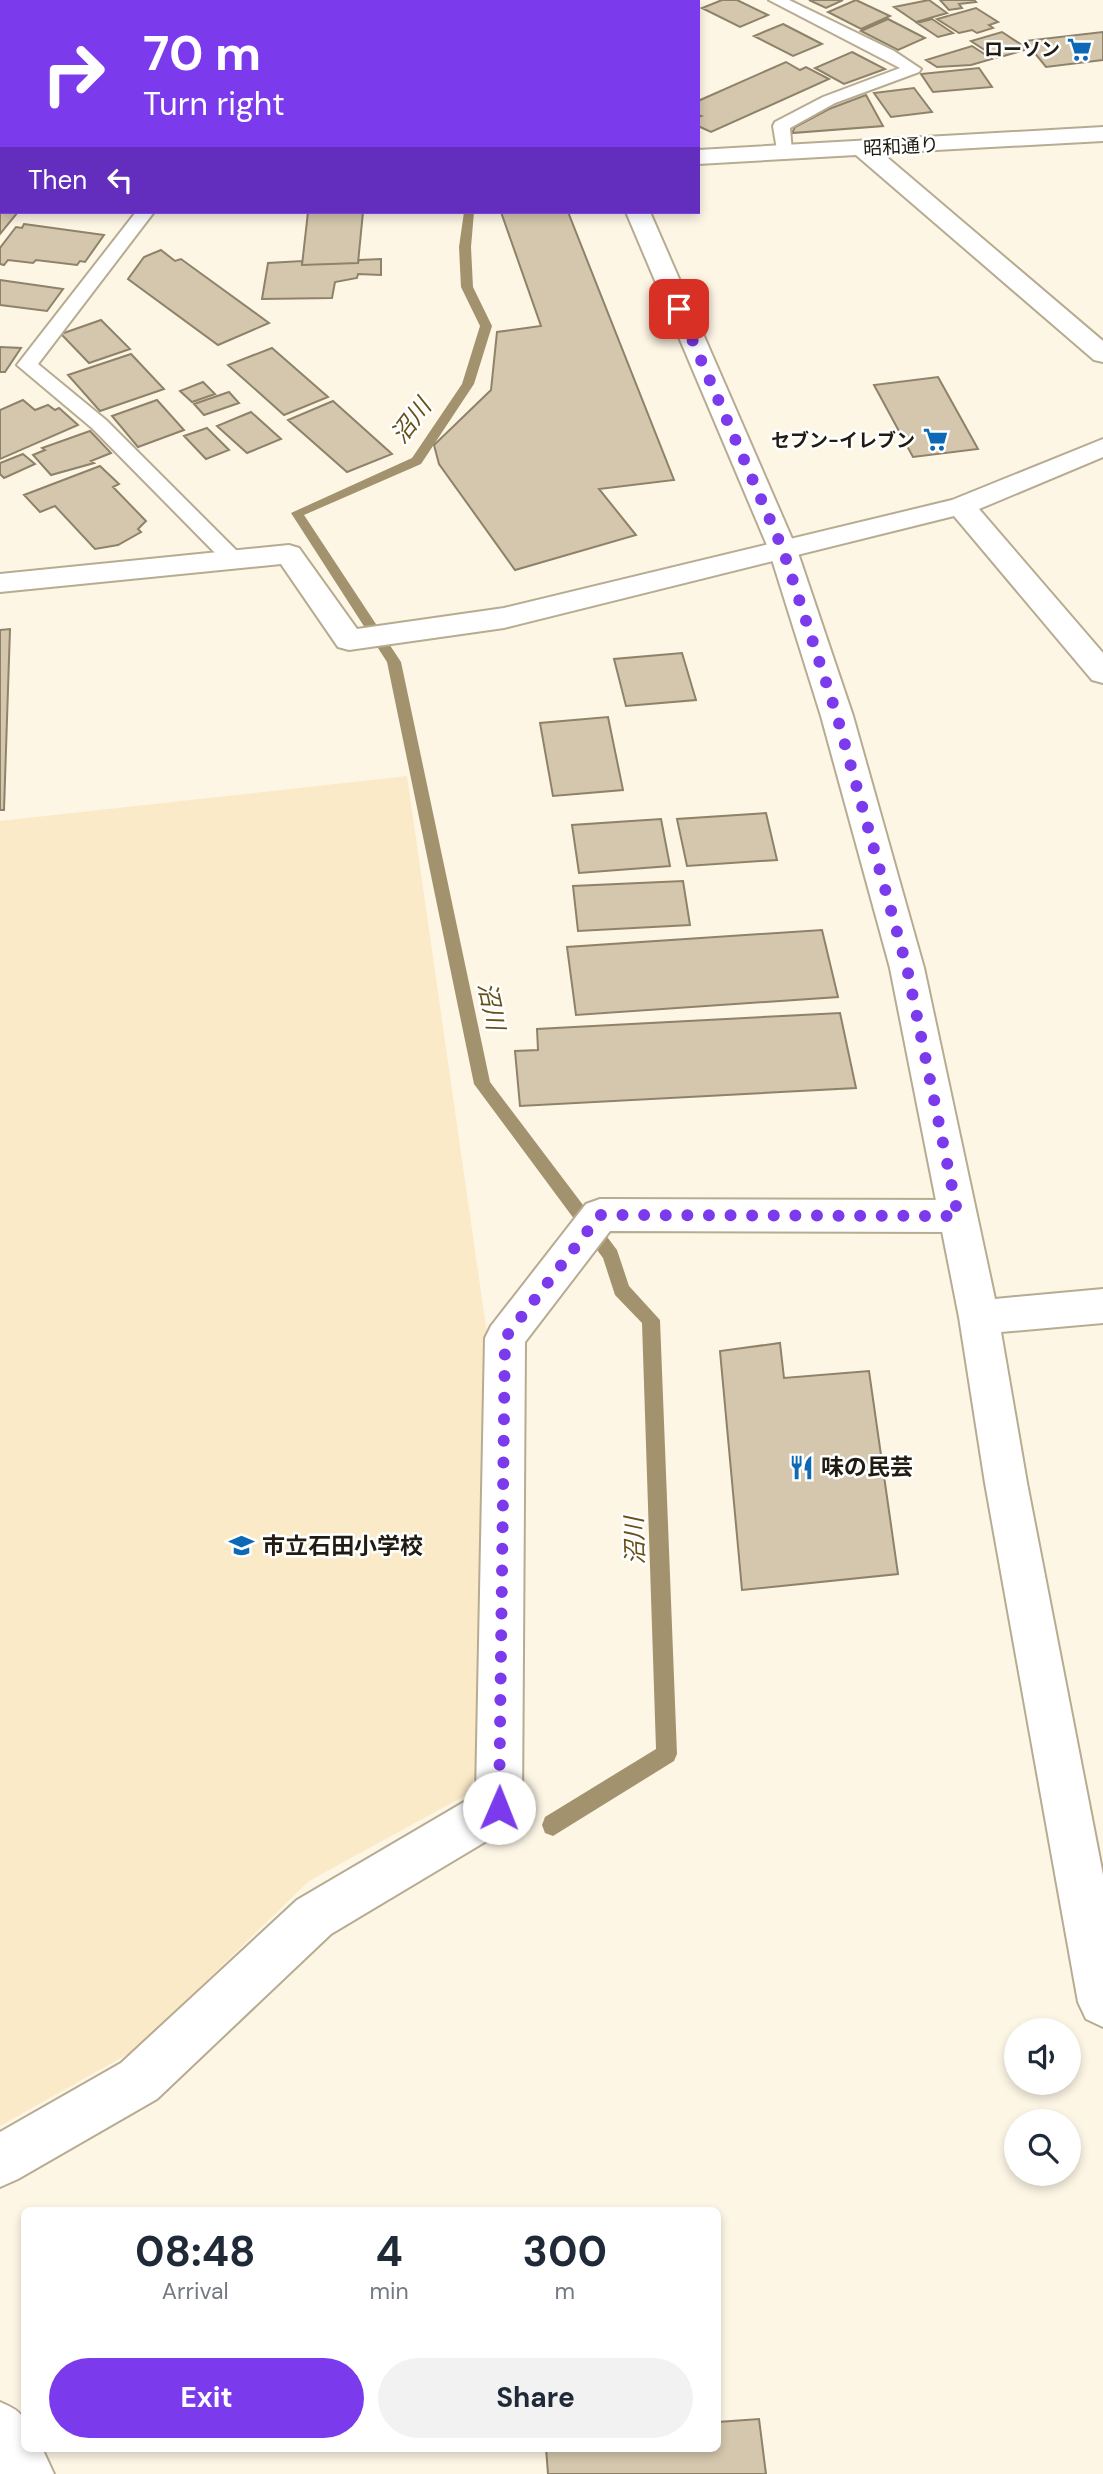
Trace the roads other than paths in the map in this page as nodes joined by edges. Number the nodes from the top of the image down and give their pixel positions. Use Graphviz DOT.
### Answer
graph roads {
  1 [pos="777,0"];
  2 [pos="1103,134"];
  3 [pos="862,148"];
  4 [pos="784,152"];
  5 [pos="700,157"];
  6 [pos="143,214"];
  7 [pos="639,214"];
  8 [pos="1103,354"];
  9 [pos="1103,447"];
  10 [pos="961,506"];
  11 [pos="783,550"];
  12 [pos="234,560"];
  13 [pos="0,583"];
  14 [pos="1103,673"];
  15 [pos="958,1216"];
  16 [pos="1103,1306"];
  17 [pos="979,1317"];
  18 [pos="1103,2002"];
  19 [pos="0,2161"];
  20 [pos="0,2430"];
  21 [pos="26,2474"];
  1 -- 4 [label="lane"];
  2 -- 3 [label="street, 昭和通り"];
  3 -- 4 [label="street, 昭和通り"];
  3 -- 8 [label="street"];
  4 -- 5 [label="street, 昭和通り"];
  6 -- 12 [label="lane"];
  7 -- 11 [label="street"];
  9 -- 10 [label="street"];
  10 -- 11 [label="street"];
  10 -- 14 [label="street"];
  11 -- 12 [label="street"];
  11 -- 15 [label="street"];
  12 -- 13 [label="street"];
  15 -- 17 [label="street"];
  15 -- 19 [label="street"];
  16 -- 17 [label="street"];
  17 -- 18 [label="street"];
  20 -- 21 [label="street"];
}
